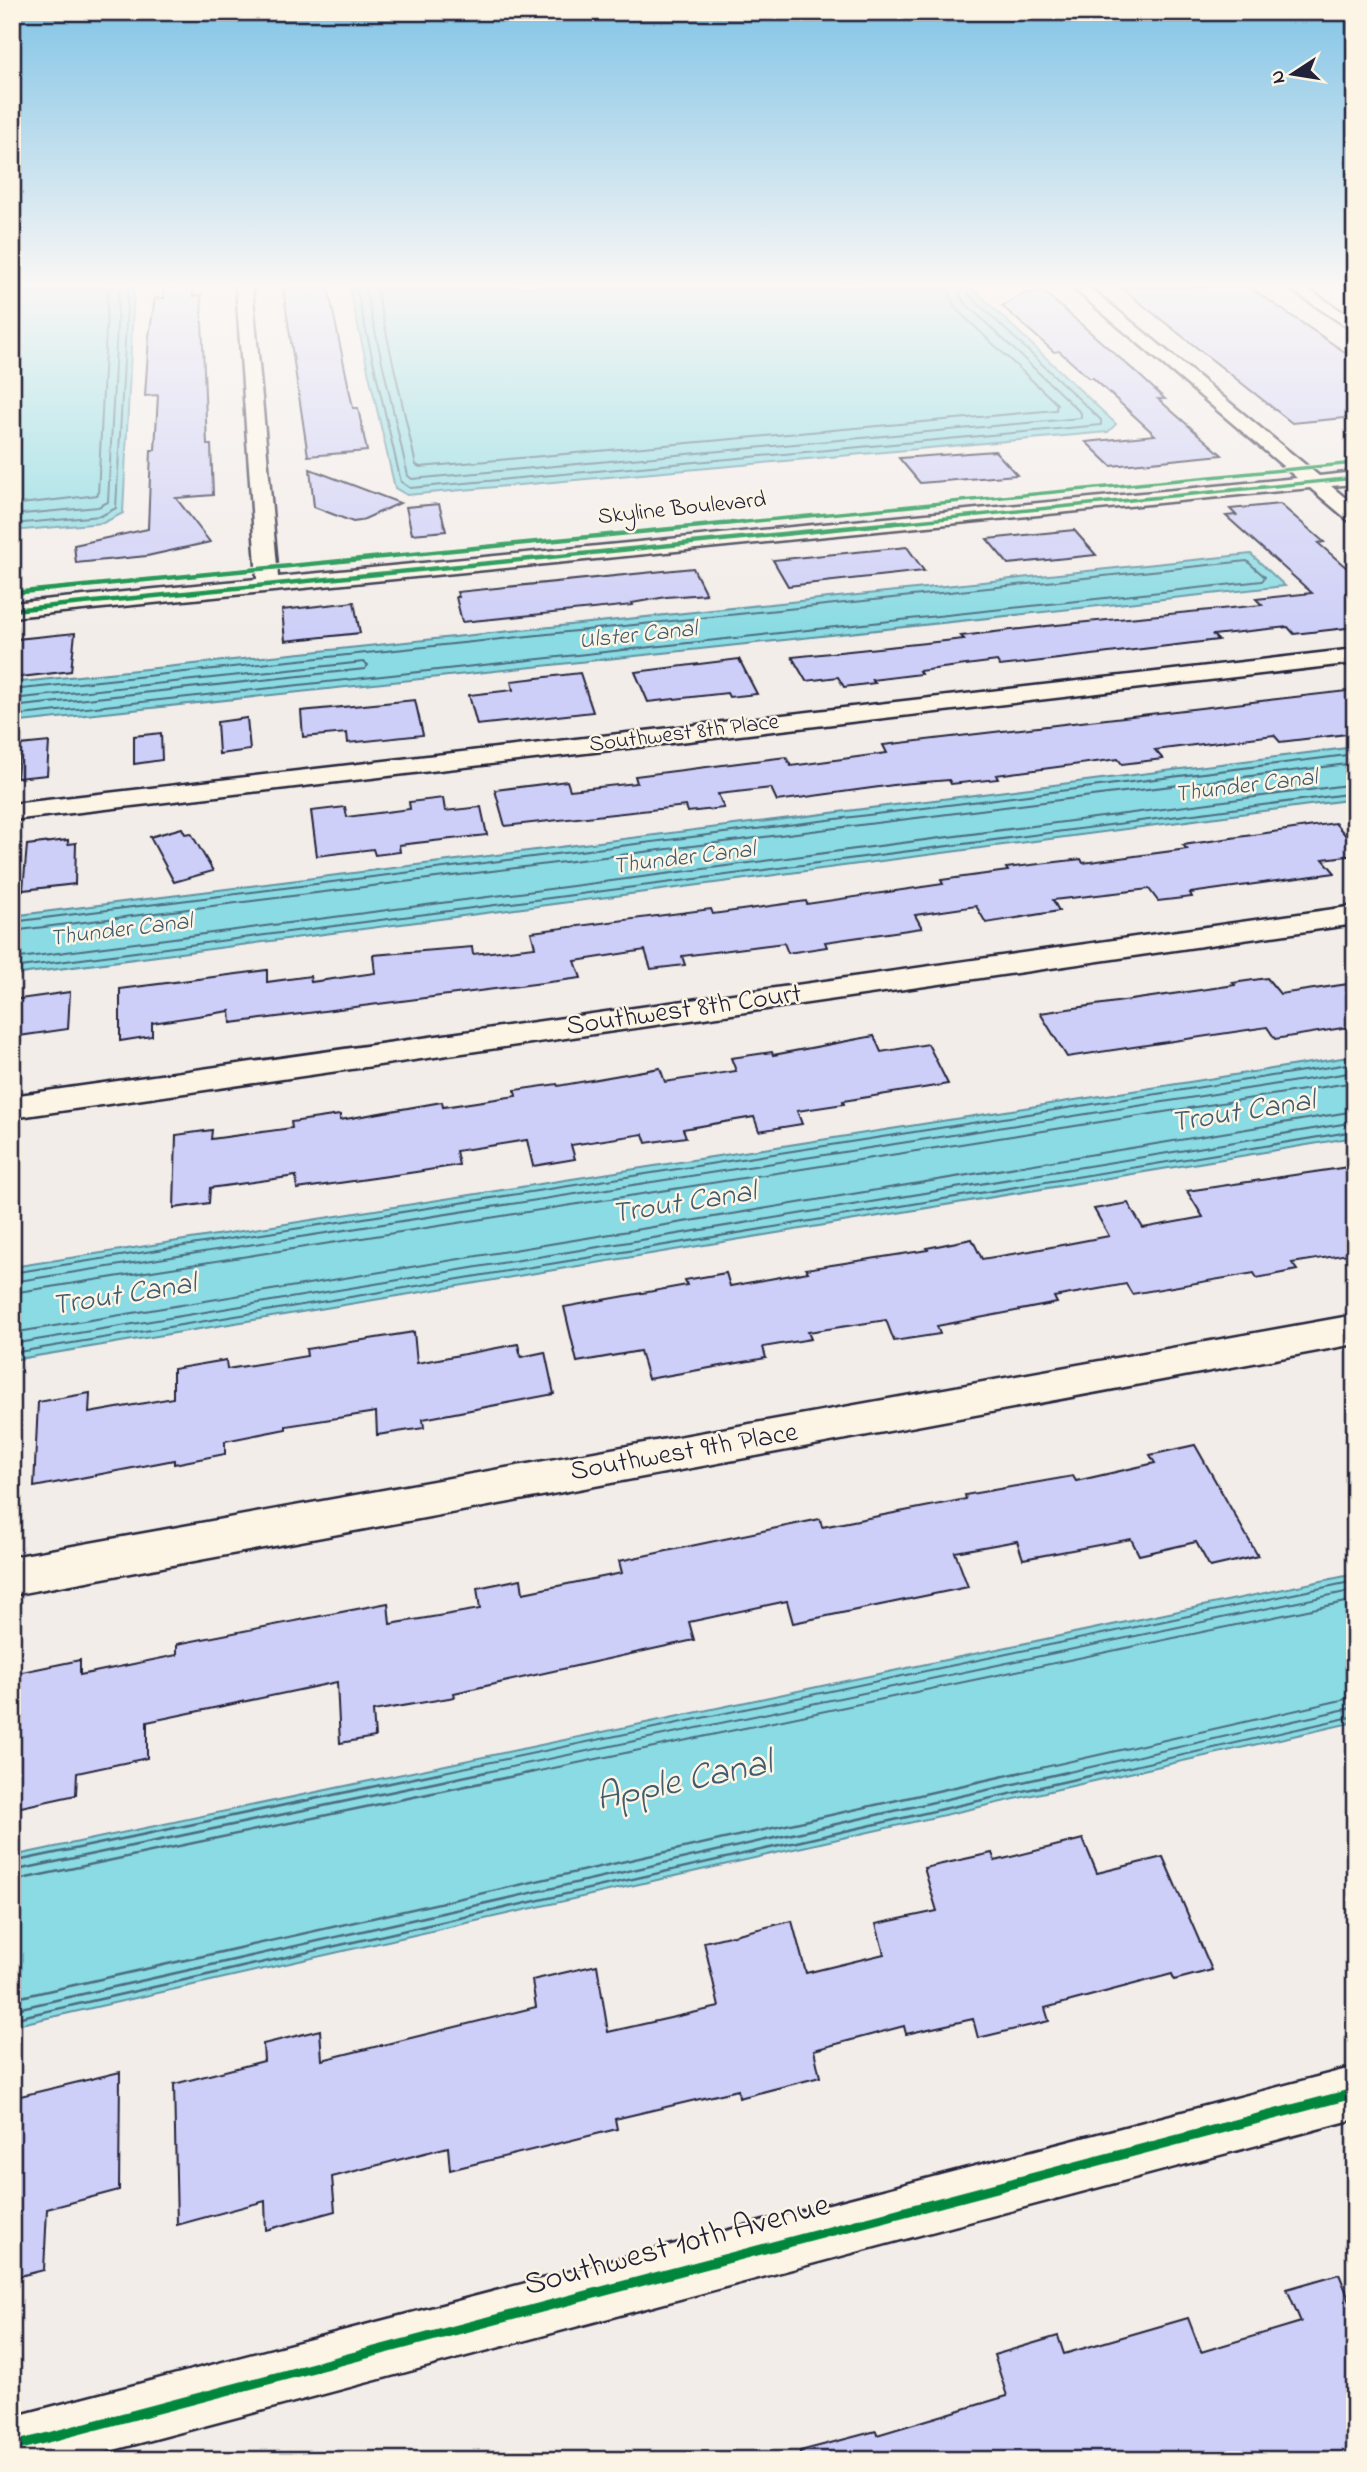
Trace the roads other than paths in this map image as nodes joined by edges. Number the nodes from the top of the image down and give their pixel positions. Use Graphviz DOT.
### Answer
graph roads {
  1 [pos="254,402"];
  2 [pos="1218,402"];
  3 [pos="1355,463"];
  4 [pos="1306,476"];
  5 [pos="1355,478"];
  6 [pos="1355,516"];
  7 [pos="268,577"];
  8 [pos="12,593"];
  9 [pos="12,610"];
  10 [pos="1355,656"];
  11 [pos="12,812"];
  12 [pos="1355,915"];
  13 [pos="12,1107"];
  14 [pos="1355,1329"];
  15 [pos="12,1576"];
  16 [pos="1355,2093"];
  17 [pos="12,2447"];
  1 -- 7 [label="street"];
  2 -- 4 [label="street"];
  3 -- 4 [label="street, Skyline Boulevard"];
  4 -- 5 [label="street, Skyline Boulevard"];
  4 -- 6 [label="street"];
  4 -- 7 [label="street, Skyline Boulevard"];
  7 -- 8 [label="street, Skyline Boulevard"];
  7 -- 9 [label="street, Skyline Boulevard"];
  10 -- 11 [label="street, Southwest 8th Place"];
  12 -- 13 [label="street, Southwest 8th Court"];
  14 -- 15 [label="street, Southwest 9th Place"];
  16 -- 17 [label="street, Southwest 10th Avenue"];
}
